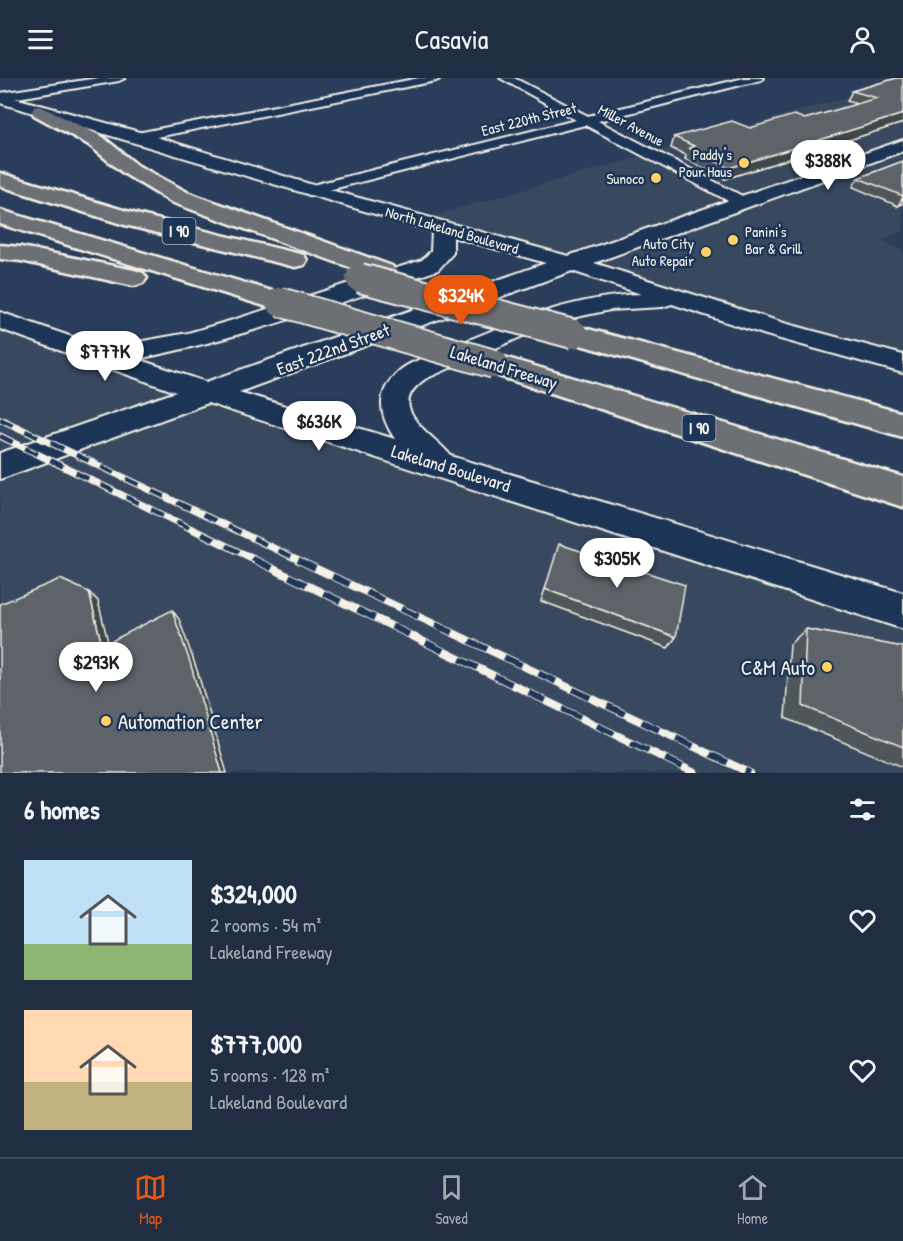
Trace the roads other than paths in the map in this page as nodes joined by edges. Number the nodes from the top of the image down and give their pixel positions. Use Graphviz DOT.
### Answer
graph roads {
  1 [pos="119,78"];
  2 [pos="436,78"];
  3 [pos="506,78"];
  4 [pos="757,78"];
  5 [pos="0,98"];
  6 [pos="40,111"];
  7 [pos="588,121"];
  8 [pos="137,137"];
  9 [pos="903,145"];
  10 [pos="0,179"];
  11 [pos="309,190"];
  12 [pos="742,202"];
  13 [pos="0,217"];
  14 [pos="442,226"];
  15 [pos="0,252"];
  16 [pos="570,263"];
  17 [pos="371,275"];
  18 [pos="683,300"];
  19 [pos="280,302"];
  20 [pos="0,320"];
  21 [pos="102,358"];
  22 [pos="900,361"];
  23 [pos="209,393"];
  24 [pos="903,426"];
  25 [pos="442,465"];
  26 [pos="0,466"];
  27 [pos="903,492"];
  28 [pos="903,612"];
  1 -- 5 [label="street"];
  2 -- 8 [label="street"];
  3 -- 7 [label="street, Miller Avenue"];
  4 -- 7 [label="street, East 220th Street"];
  5 -- 6 [label="street, North Lakeland Boulevard"];
  6 -- 8 [label="street, North Lakeland Boulevard"];
  6 -- 17 [label="highway"];
  7 -- 11 [label="street, East 220th Street"];
  7 -- 12 [label="street, Miller Avenue"];
  8 -- 11 [label="street, North Lakeland Boulevard"];
  9 -- 12 [label="street, East 222nd Street"];
  10 -- 17 [label="highway, I 90"];
  11 -- 14 [label="street, North Lakeland Boulevard"];
  12 -- 16 [label="street, East 222nd Street"];
  13 -- 19 [label="highway, Lakeland Freeway / I 90"];
  14 -- 16 [label="street, North Lakeland Boulevard"];
  14 -- 21 [label="street"];
  15 -- 19 [label="highway"];
  16 -- 18 [label="street, North Lakeland Boulevard"];
  16 -- 23 [label="street, East 222nd Street"];
  17 -- 24 [label="highway, I 90, bridge"];
  18 -- 22 [label="street, North Lakeland Boulevard"];
  18 -- 25 [label="street"];
  19 -- 27 [label="highway, Lakeland Freeway / I 90, bridge"];
  20 -- 21 [label="street, Lakeland Boulevard"];
  21 -- 23 [label="street, Lakeland Boulevard"];
  23 -- 25 [label="street, Lakeland Boulevard"];
  23 -- 26 [label="street, East 222nd Street"];
  25 -- 28 [label="street, Lakeland Boulevard"];
}
